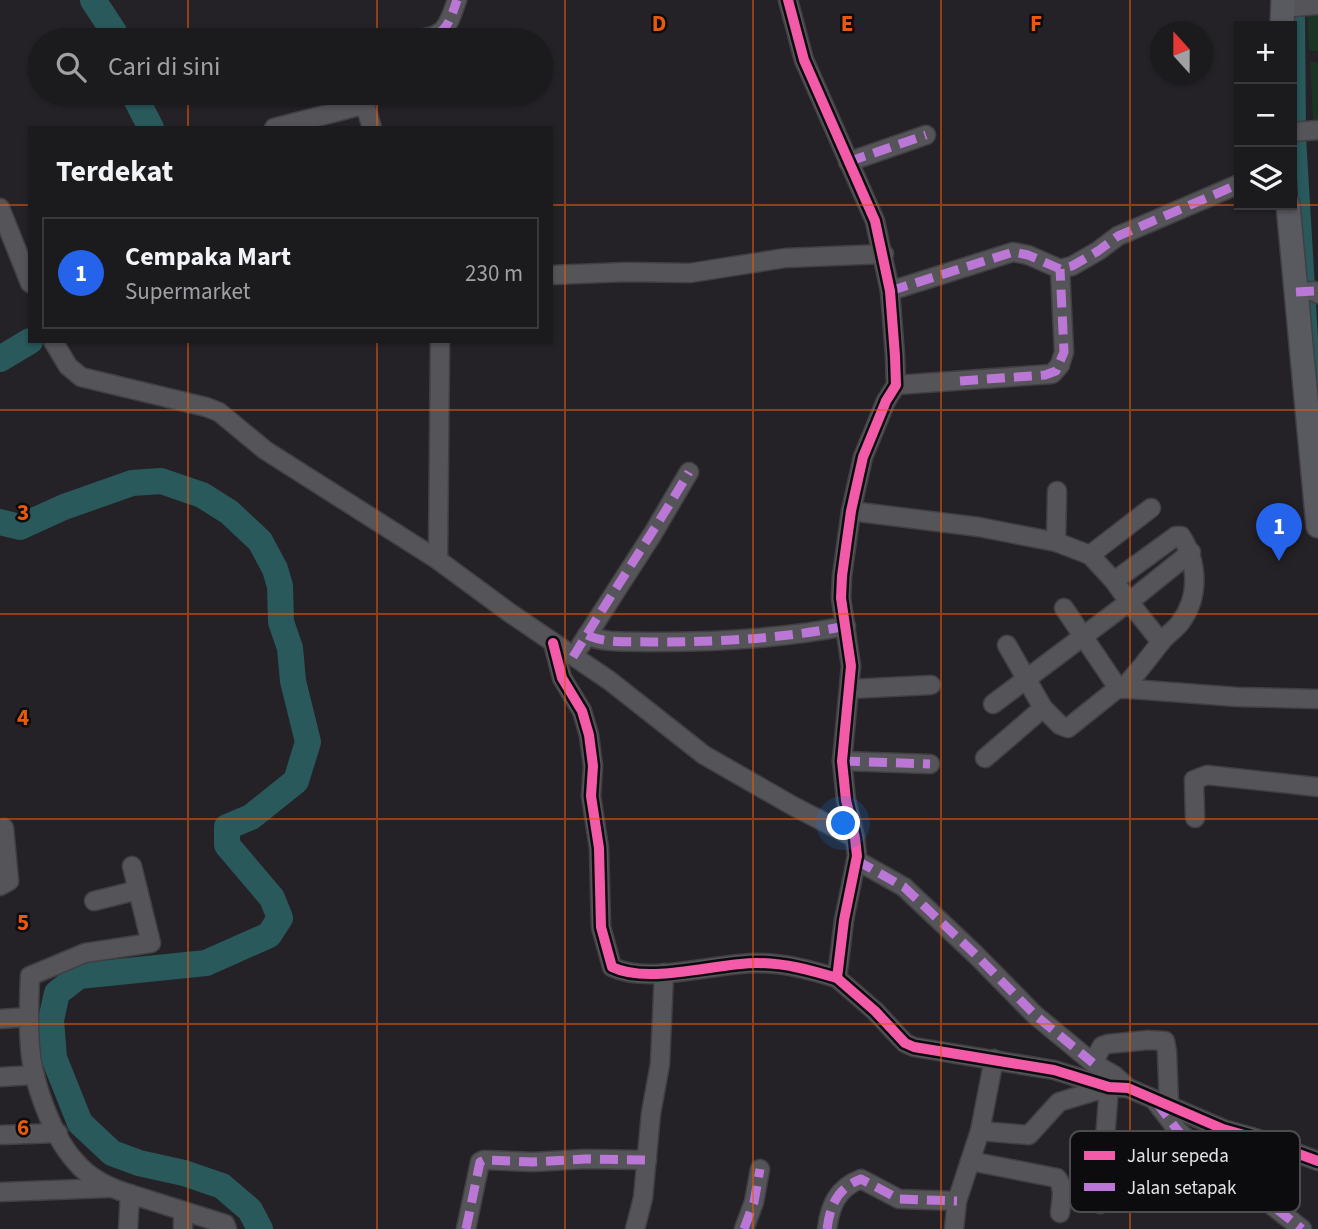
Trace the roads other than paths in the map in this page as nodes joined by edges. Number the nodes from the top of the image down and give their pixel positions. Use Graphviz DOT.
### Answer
graph roads {
  1 [pos="457,0"];
  2 [pos="788,0"];
  3 [pos="1316,6"];
  4 [pos="1285,10"];
  5 [pos="445,28"];
  6 [pos="344,105"];
  7 [pos="364,105"];
  8 [pos="280,126"];
  9 [pos="371,126"];
  10 [pos="926,135"];
  11 [pos="848,162"];
  12 [pos="1234,186"];
  13 [pos="0,208"];
  14 [pos="1289,210"];
  15 [pos="884,254"];
  16 [pos="1060,269"];
  17 [pos="553,275"];
  18 [pos="28,278"];
  19 [pos="890,291"];
  20 [pos="1307,293"];
  21 [pos="440,343"];
  22 [pos="55,346"];
  23 [pos="896,385"];
  24 [pos="1315,448"];
  25 [pos="689,472"];
  26 [pos="1056,491"];
  27 [pos="1151,508"];
  28 [pos="851,511"];
  29 [pos="1318,526"];
  30 [pos="1056,542"];
  31 [pos="1191,552"];
  32 [pos="1090,555"];
  33 [pos="438,561"];
  34 [pos="1114,581"];
  35 [pos="1129,603"];
  36 [pos="1064,608"];
  37 [pos="846,626"];
  38 [pos="587,635"];
  39 [pos="1083,636"];
  40 [pos="1161,642"];
  41 [pos="1007,645"];
  42 [pos="564,650"];
  43 [pos="1028,678"];
  44 [pos="931,685"];
  45 [pos="1120,688"];
  46 [pos="850,689"];
  47 [pos="1318,699"];
  48 [pos="993,704"];
  49 [pos="1043,708"];
  50 [pos="985,758"];
  51 [pos="842,761"];
  52 [pos="930,764"];
  53 [pos="1318,787"];
  54 [pos="1195,818"];
  55 [pos="4,828"];
  56 [pos="856,849"];
  57 [pos="132,866"];
  58 [pos="0,886"];
  59 [pos="138,890"];
  60 [pos="94,901"];
  61 [pos="664,974"];
  62 [pos="837,978"];
  63 [pos="28,1017"];
  64 [pos="0,1018"];
  65 [pos="994,1059"];
  66 [pos="1093,1063"];
  67 [pos="35,1075"];
  68 [pos="0,1077"];
  69 [pos="1109,1087"];
  70 [pos="1128,1088"];
  71 [pos="1161,1103"];
  72 [pos="980,1131"];
  73 [pos="1106,1131"];
  74 [pos="1178,1131"];
  75 [pos="1230,1131"];
  76 [pos="58,1133"];
  77 [pos="0,1135"];
  78 [pos="1300,1154"];
  79 [pos="647,1160"];
  80 [pos="970,1161"];
  81 [pos="1318,1161"];
  82 [pos="760,1169"];
  83 [pos="108,1188"];
  84 [pos="0,1192"];
  85 [pos="130,1194"];
  86 [pos="957,1201"];
  87 [pos="183,1210"];
  88 [pos="1280,1212"];
  89 [pos="1060,1213"];
  90 [pos="128,1229"];
  91 [pos="183,1229"];
  92 [pos="227,1229"];
  93 [pos="466,1229"];
  94 [pos="635,1229"];
  95 [pos="744,1229"];
  96 [pos="827,1229"];
  97 [pos="954,1229"];
  98 [pos="1302,1229"];
  1 -- 5 [label="street"];
  2 -- 11 [label="street"];
  3 -- 4 [label="street"];
  6 -- 8 [label="street"];
  7 -- 9 [label="street"];
  10 -- 11 [label="street"];
  11 -- 15 [label="street"];
  12 -- 16 [label="street"];
  13 -- 18 [label="street"];
  14 -- 20 [label="main road"];
  15 -- 17 [label="street"];
  15 -- 19 [label="street"];
  16 -- 19 [label="street"];
  16 -- 23 [label="street"];
  19 -- 23 [label="street"];
  20 -- 24 [label="main road"];
  21 -- 33 [label="street"];
  22 -- 33 [label="street"];
  23 -- 28 [label="street"];
  24 -- 29 [label="main road"];
  25 -- 38 [label="street"];
  26 -- 30 [label="street"];
  27 -- 32 [label="street"];
  28 -- 30 [label="street"];
  28 -- 37 [label="street"];
  30 -- 32 [label="street"];
  31 -- 34 [label="street"];
  31 -- 35 [label="street"];
  31 -- 40 [label="street"];
  32 -- 34 [label="street"];
  33 -- 42 [label="street"];
  34 -- 35 [label="street"];
  35 -- 39 [label="street"];
  35 -- 40 [label="street"];
  36 -- 39 [label="street"];
  37 -- 38 [label="street"];
  37 -- 46 [label="street"];
  38 -- 42 [label="street"];
  39 -- 43 [label="street"];
  39 -- 45 [label="street"];
  40 -- 45 [label="street"];
  41 -- 43 [label="street"];
  42 -- 56 [label="street"];
  42 -- 61 [label="street"];
  43 -- 48 [label="street"];
  43 -- 49 [label="street"];
  44 -- 46 [label="street"];
  45 -- 47 [label="street"];
  45 -- 49 [label="street"];
  46 -- 51 [label="street"];
  49 -- 50 [label="street"];
  51 -- 52 [label="street"];
  51 -- 56 [label="street"];
  53 -- 54 [label="street"];
  55 -- 58 [label="street"];
  56 -- 62 [label="street"];
  56 -- 66 [label="street"];
  57 -- 59 [label="street"];
  59 -- 60 [label="street"];
  59 -- 63 [label="street"];
  61 -- 62 [label="street"];
  61 -- 79 [label="street"];
  62 -- 65 [label="street"];
  63 -- 64 [label="street"];
  63 -- 67 [label="street"];
  65 -- 69 [label="street"];
  65 -- 72 [label="street"];
  66 -- 70 [label="street"];
  66 -- 71 [label="street"];
  67 -- 68 [label="street"];
  67 -- 76 [label="street"];
  69 -- 70 [label="street"];
  69 -- 72 [label="street"];
  69 -- 73 [label="street"];
  70 -- 71 [label="street"];
  71 -- 74 [label="street"];
  71 -- 75 [label="street"];
  72 -- 80 [label="street"];
  76 -- 77 [label="street"];
  76 -- 83 [label="street"];
  78 -- 81 [label="street"];
  79 -- 93 [label="street"];
  79 -- 94 [label="street"];
  80 -- 86 [label="street"];
  80 -- 89 [label="street"];
  82 -- 95 [label="street"];
  83 -- 84 [label="street"];
  83 -- 85 [label="street"];
  85 -- 87 [label="street"];
  85 -- 90 [label="street"];
  86 -- 96 [label="street"];
  86 -- 97 [label="street"];
  87 -- 91 [label="street"];
  87 -- 92 [label="street"];
  88 -- 98 [label="street"];
}
